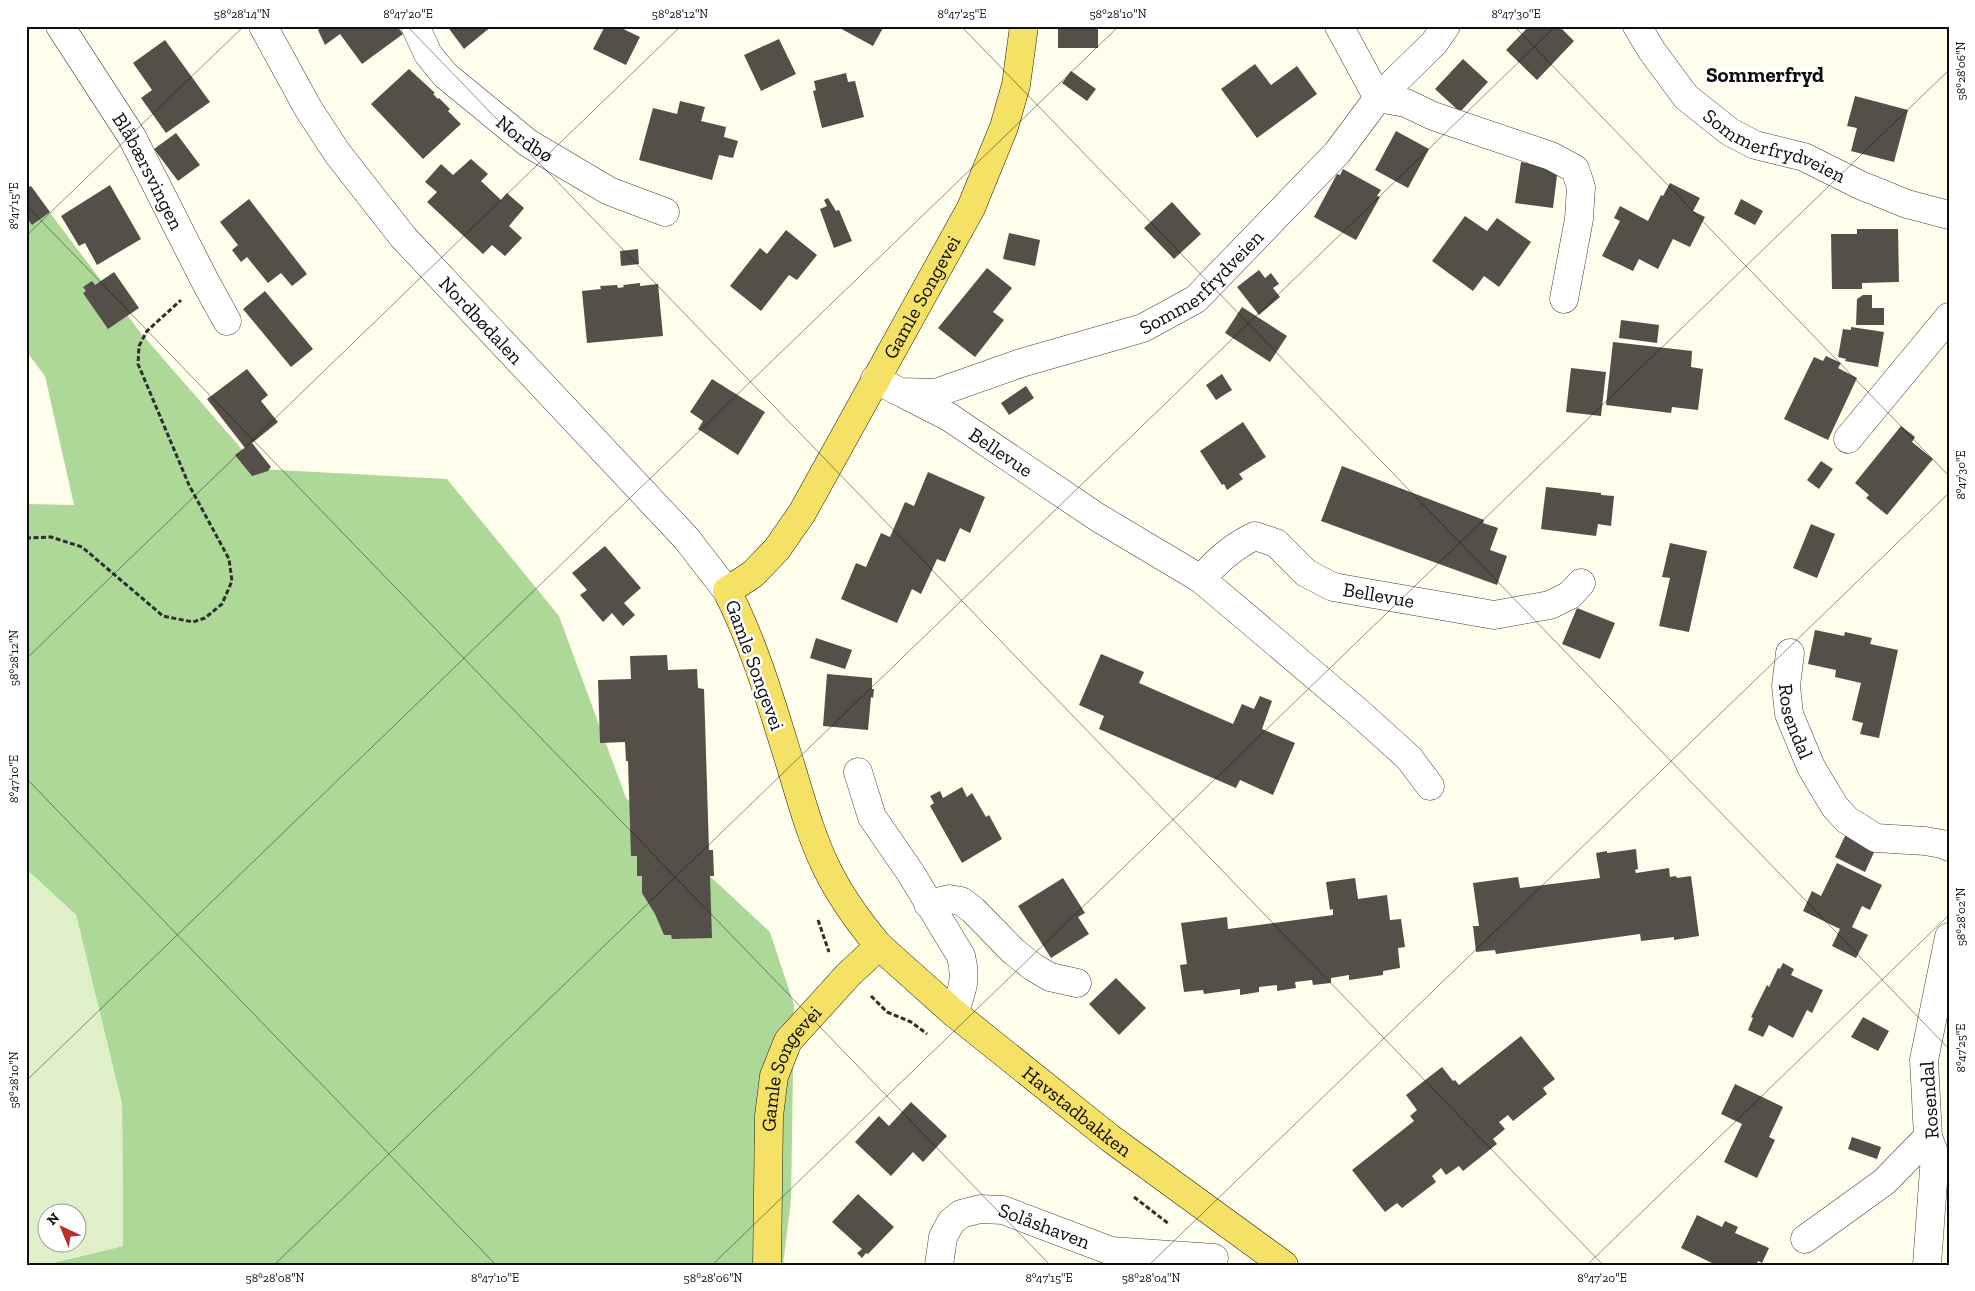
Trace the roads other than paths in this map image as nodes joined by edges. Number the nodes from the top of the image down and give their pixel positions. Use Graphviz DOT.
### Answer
graph roads {
  1 [pos="60,26"];
  2 [pos="263,26"];
  3 [pos="415,26"];
  4 [pos="1024,26"];
  5 [pos="1338,26"];
  6 [pos="1446,26"];
  7 [pos="1637,26"];
  8 [pos="1378,98"];
  9 [pos="665,212"];
  10 [pos="1949,215"];
  11 [pos="1564,299"];
  12 [pos="1949,317"];
  13 [pos="227,321"];
  14 [pos="875,379"];
  15 [pos="900,392"];
  16 [pos="1848,439"];
  17 [pos="1201,579"];
  18 [pos="1581,583"];
  19 [pos="727,591"];
  20 [pos="1790,653"];
  21 [pos="858,772"];
  22 [pos="1430,786"];
  23 [pos="1949,847"];
  24 [pos="928,904"];
  25 [pos="1949,937"];
  26 [pos="878,946"];
  27 [pos="1076,983"];
  28 [pos="954,1013"];
  29 [pos="1928,1137"];
  30 [pos="1805,1239"];
  31 [pos="1214,1258"];
  32 [pos="767,1265"];
  33 [pos="939,1265"];
  34 [pos="1284,1265"];
  35 [pos="1926,1265"];
  1 -- 13 [label="street, Blåbærsvingen"];
  2 -- 19 [label="street, Nordbødalen"];
  3 -- 9 [label="street, Nordbø"];
  4 -- 14 [label="main road, Gamle Songevei"];
  5 -- 8 [label="street"];
  6 -- 8 [label="street, Sommerfrydveien"];
  7 -- 10 [label="street, Sommerfrydveien"];
  8 -- 11 [label="street"];
  8 -- 15 [label="street, Sommerfrydveien"];
  12 -- 16 [label="street"];
  14 -- 15 [label="street, Sommerfrydveien"];
  14 -- 19 [label="main road, Gamle Songevei"];
  15 -- 17 [label="street, Bellevue"];
  17 -- 18 [label="street, Bellevue"];
  17 -- 22 [label="street, Bellevue"];
  19 -- 26 [label="main road, Gamle Songevei"];
  20 -- 23 [label="street, Rosendal"];
  21 -- 24 [label="street"];
  24 -- 27 [label="street"];
  24 -- 28 [label="street"];
  25 -- 29 [label="street, Rosendal"];
  26 -- 28 [label="main road, Havstadbakken"];
  26 -- 32 [label="main road, Gamle Songevei"];
  28 -- 34 [label="main road, Havstadbakken"];
  29 -- 30 [label="street"];
  29 -- 35 [label="street, Rosendal"];
  31 -- 33 [label="street, Solåshaven"];
}
